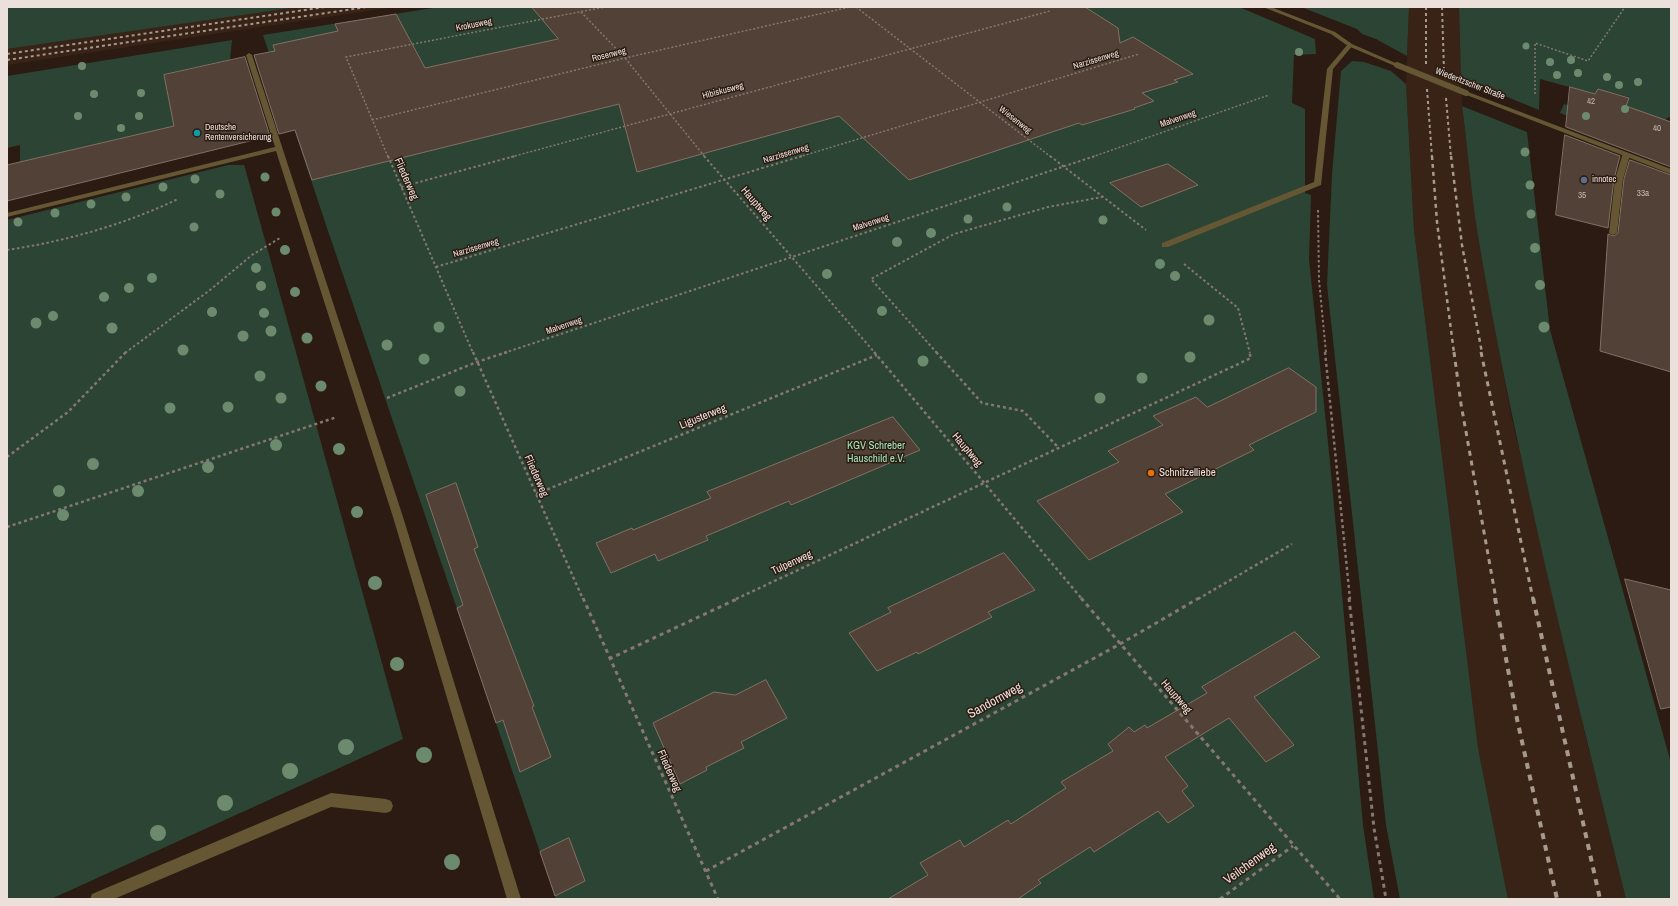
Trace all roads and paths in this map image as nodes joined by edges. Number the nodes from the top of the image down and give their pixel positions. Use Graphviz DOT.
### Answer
graph roads {
  1 [pos="605,7"];
  2 [pos="850,7"];
  3 [pos="856,7"];
  4 [pos="1266,7"];
  5 [pos="1625,7"];
  6 [pos="1050,11"];
  7 [pos="581,12"];
  8 [pos="1350,45"];
  9 [pos="910,49"];
  10 [pos="250,54"];
  11 [pos="1139,54"];
  12 [pos="346,57"];
  13 [pos="625,58"];
  14 [pos="1269,95"];
  15 [pos="1535,98"];
  16 [pos="980,102"];
  17 [pos="670,112"];
  18 [pos="372,120"];
  19 [pos="280,148"];
  20 [pos="1626,155"];
  21 [pos="1064,167"];
  22 [pos="1671,172"];
  23 [pos="723,180"];
  24 [pos="1318,183"];
  25 [pos="401,187"];
  26 [pos="1103,197"];
  27 [pos="180,199"];
  28 [pos="7,215"];
  29 [pos="305,228"];
  30 [pos="1613,233"];
  31 [pos="1165,245"];
  32 [pos="7,250"];
  33 [pos="790,258"];
  34 [pos="436,267"];
  35 [pos="877,356"];
  36 [pos="477,362"];
  37 [pos="363,408"];
  38 [pos="1058,447"];
  39 [pos="7,457"];
  40 [pos="983,483"];
  41 [pos="536,494"];
  42 [pos="7,527"];
  43 [pos="1292,544"];
  44 [pos="1120,644"];
  45 [pos="609,659"];
  46 [pos="386,806"];
  47 [pos="1293,846"];
  48 [pos="706,871"];
  49 [pos="97,899"];
  50 [pos="514,899"];
  51 [pos="718,899"];
  52 [pos="1220,899"];
  53 [pos="1340,899"];
  54 [pos="1386,899"];
  1 -- 7 [label="path, Krokusweg"];
  2 -- 13 [label="path, Rosenweg"];
  3 -- 9 [label="path, Wiesenweg"];
  4 -- 8 [label="street, Wiederitzscher Straße"];
  5 -- 15 [label="path"];
  6 -- 9 [label="path, Hibiskusweg"];
  7 -- 12 [label="path, Krokusweg"];
  7 -- 13 [label="path, Hauptweg"];
  8 -- 20 [label="street, Wiederitzscher Straße, bridge"];
  8 -- 24 [label="street"];
  9 -- 16 [label="path, Wiesenweg"];
  9 -- 17 [label="path, Hibiskusweg"];
  10 -- 19 [label="street"];
  11 -- 16 [label="path, Narzissenweg"];
  12 -- 18 [label="path, Fliederweg"];
  13 -- 17 [label="path, Hauptweg"];
  13 -- 18 [label="path, Rosenweg"];
  14 -- 21 [label="path, Malvenweg"];
  16 -- 21 [label="path, Wiesenweg"];
  16 -- 23 [label="path, Narzissenweg"];
  17 -- 23 [label="path, Hauptweg"];
  17 -- 25 [label="path, Hibiskusweg"];
  18 -- 25 [label="path, Fliederweg"];
  19 -- 28 [label="street"];
  19 -- 29 [label="street"];
  20 -- 22 [label="street, Wiederitzscher Straße"];
  20 -- 30 [label="street"];
  21 -- 26 [label="path, Wiesenweg"];
  21 -- 33 [label="path, Malvenweg"];
  23 -- 33 [label="path, Hauptweg"];
  23 -- 34 [label="path, Narzissenweg"];
  24 -- 31 [label="street"];
  24 -- 54 [label="path"];
  25 -- 34 [label="path, Fliederweg"];
  26 -- 31 [label="path, Wiesenweg"];
  26 -- 38 [label="path"];
  27 -- 32 [label="path"];
  29 -- 37 [label="street"];
  29 -- 39 [label="path"];
  31 -- 38 [label="path, Wiesenweg"];
  33 -- 35 [label="path, Hauptweg"];
  33 -- 36 [label="path, Malvenweg"];
  34 -- 36 [label="path, Fliederweg"];
  35 -- 40 [label="path, Hauptweg"];
  35 -- 41 [label="path, Ligusterweg"];
  36 -- 37 [label="path, Malvenweg"];
  36 -- 41 [label="path, Fliederweg"];
  37 -- 42 [label="path, Malvenweg"];
  37 -- 50 [label="street"];
  38 -- 40 [label="path, Tulpenweg"];
  40 -- 44 [label="path, Hauptweg"];
  40 -- 45 [label="path, Tulpenweg"];
  41 -- 45 [label="path, Fliederweg"];
  43 -- 44 [label="path, Sandornweg"];
  44 -- 47 [label="path, Hauptweg"];
  44 -- 48 [label="path, Sandornweg"];
  45 -- 48 [label="path, Fliederweg"];
  46 -- 49 [label="street"];
  47 -- 52 [label="path, Veilchenweg"];
  47 -- 53 [label="path, Hauptweg"];
  48 -- 51 [label="path, Fliederweg"];
}
